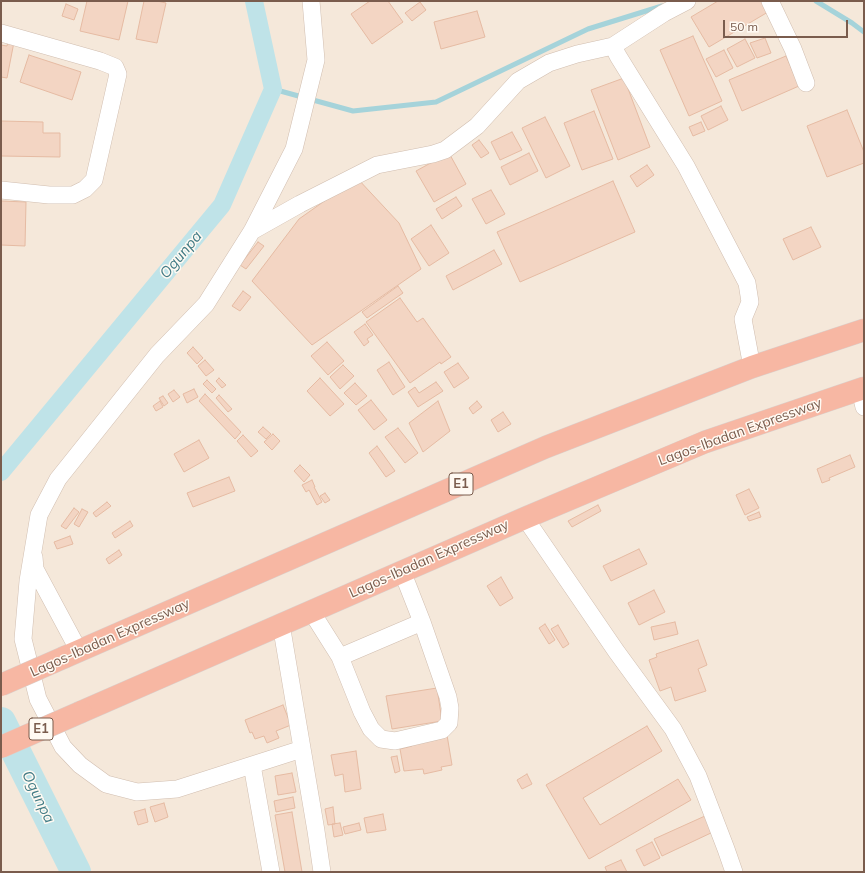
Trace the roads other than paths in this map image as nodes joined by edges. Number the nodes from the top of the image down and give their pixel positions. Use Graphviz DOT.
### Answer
graph roads {
  1 [pos="311,1"];
  2 [pos="687,1"];
  3 [pos="770,1"];
  4 [pos="1,33"];
  5 [pos="613,46"];
  6 [pos="806,83"];
  7 [pos="1,190"];
  8 [pos="252,231"];
  9 [pos="864,330"];
  10 [pos="752,367"];
  11 [pos="863,395"];
  12 [pos="524,518"];
  13 [pos="33,549"];
  14 [pos="402,571"];
  15 [pos="311,611"];
  16 [pos="422,622"];
  17 [pos="281,624"];
  18 [pos="72,654"];
  19 [pos="340,657"];
  20 [pos="1,685"];
  21 [pos="1,747"];
  22 [pos="302,749"];
  23 [pos="252,765"];
  24 [pos="271,872"];
  25 [pos="322,872"];
  26 [pos="734,872"];
  1 -- 8 [label="street"];
  2 -- 5 [label="street"];
  3 -- 6 [label="street"];
  4 -- 7 [label="street"];
  5 -- 8 [label="street"];
  5 -- 10 [label="street"];
  8 -- 13 [label="street"];
  9 -- 10 [label="highway, Lagos-Ibadan Expressway / E1"];
  10 -- 18 [label="highway, Lagos-Ibadan Expressway / E1"];
  11 -- 12 [label="highway, Lagos-Ibadan Expressway / E1"];
  12 -- 14 [label="highway, Lagos-Ibadan Expressway / E1"];
  12 -- 26 [label="street"];
  13 -- 18 [label="street"];
  13 -- 23 [label="street"];
  14 -- 15 [label="highway, Lagos-Ibadan Expressway / E1"];
  14 -- 16 [label="street"];
  15 -- 17 [label="highway, Lagos-Ibadan Expressway / E1"];
  15 -- 19 [label="street"];
  16 -- 19 [label="street"];
  16 -- 19 [label="street"];
  17 -- 21 [label="highway, Lagos-Ibadan Expressway / E1, bridge"];
  17 -- 22 [label="street"];
  18 -- 20 [label="highway, Lagos-Ibadan Expressway / E1, bridge"];
  22 -- 23 [label="street"];
  22 -- 25 [label="street"];
  23 -- 24 [label="street"];
}
